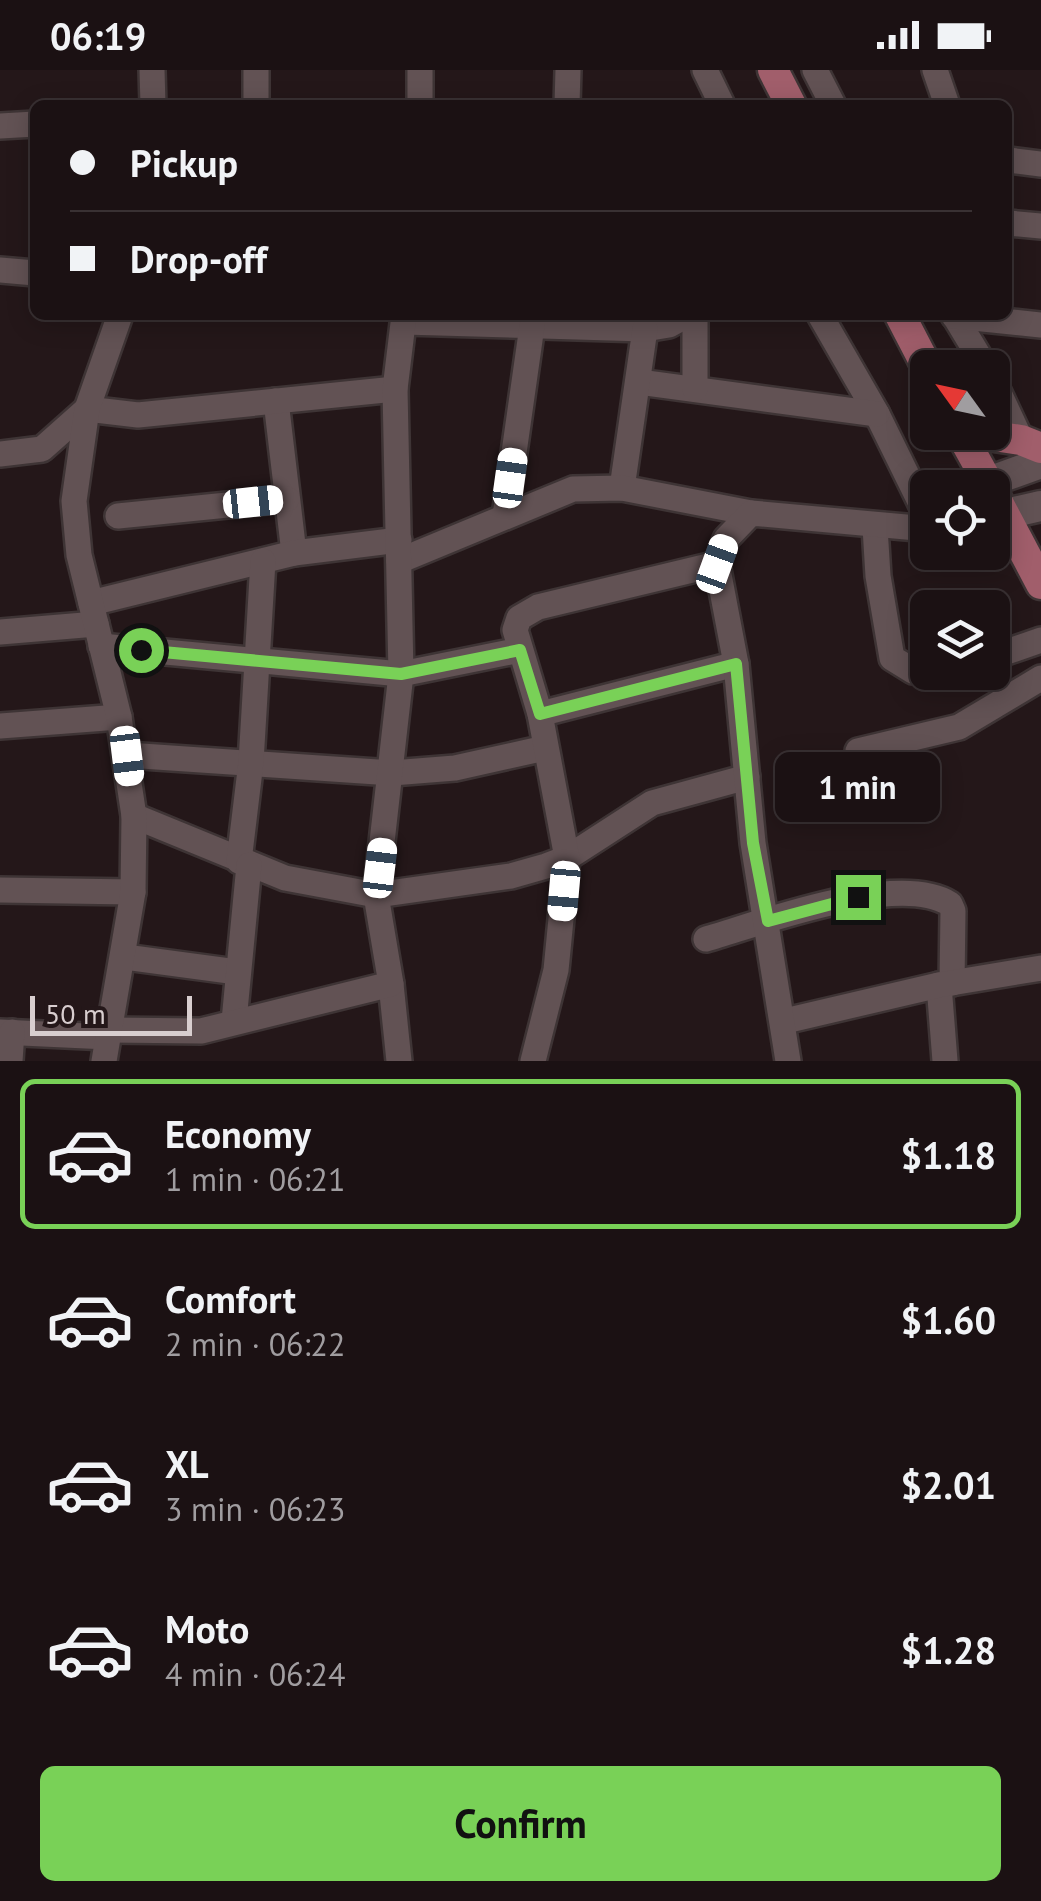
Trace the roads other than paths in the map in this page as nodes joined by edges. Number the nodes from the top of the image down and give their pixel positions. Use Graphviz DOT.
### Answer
graph roads {
  1 [pos="152,70"];
  2 [pos="256,70"];
  3 [pos="420,70"];
  4 [pos="568,70"];
  5 [pos="705,70"];
  6 [pos="774,70"];
  7 [pos="815,70"];
  8 [pos="934,70"];
  9 [pos="153,100"];
  10 [pos="256,100"];
  11 [pos="420,100"];
  12 [pos="567,100"];
  13 [pos="720,100"];
  14 [pos="789,100"];
  15 [pos="830,100"];
  16 [pos="946,100"];
  17 [pos="30,124"];
  18 [pos="0,126"];
  19 [pos="1012,160"];
  20 [pos="1041,164"];
  21 [pos="1012,223"];
  22 [pos="1041,226"];
  23 [pos="0,270"];
  24 [pos="30,273"];
  25 [pos="118,320"];
  26 [pos="404,320"];
  27 [pos="477,320"];
  28 [pos="695,320"];
  29 [pos="819,320"];
  30 [pos="903,320"];
  31 [pos="957,320"];
  32 [pos="998,320"];
  33 [pos="667,321"];
  34 [pos="550,322"];
  35 [pos="1041,325"];
  36 [pos="918,350"];
  37 [pos="975,350"];
  38 [pos="638,382"];
  39 [pos="396,389"];
  40 [pos="695,389"];
  41 [pos="276,401"];
  42 [pos="1010,408"];
  43 [pos="87,409"];
  44 [pos="877,414"];
  45 [pos="1031,444"];
  46 [pos="0,454"];
  47 [pos="1041,463"];
  48 [pos="910,481"];
  49 [pos="1010,487"];
  50 [pos="622,488"];
  51 [pos="286,499"];
  52 [pos="1010,501"];
  53 [pos="1041,506"];
  54 [pos="751,513"];
  55 [pos="118,516"];
  56 [pos="505,516"];
  57 [pos="875,527"];
  58 [pos="1010,528"];
  59 [pos="910,529"];
  60 [pos="399,551"];
  61 [pos="294,554"];
  62 [pos="264,561"];
  63 [pos="717,564"];
  64 [pos="1041,584"];
  65 [pos="96,624"];
  66 [pos="0,632"];
  67 [pos="1041,640"];
  68 [pos="520,650"];
  69 [pos="1010,651"];
  70 [pos="259,660"];
  71 [pos="736,664"];
  72 [pos="910,669"];
  73 [pos="401,674"];
  74 [pos="1041,678"];
  75 [pos="540,714"];
  76 [pos="119,717"];
  77 [pos="0,726"];
  78 [pos="545,748"];
  79 [pos="858,751"];
  80 [pos="127,756"];
  81 [pos="251,762"];
  82 [pos="392,774"];
  83 [pos="747,778"];
  84 [pos="134,816"];
  85 [pos="568,858"];
  86 [pos="244,863"];
  87 [pos="0,890"];
  88 [pos="133,892"];
  89 [pos="376,895"];
  90 [pos="768,921"];
  91 [pos="706,939"];
  92 [pos="124,957"];
  93 [pos="1041,968"];
  94 [pos="236,972"];
  95 [pos="391,984"];
  96 [pos="946,984"];
  97 [pos="786,1021"];
  98 [pos="234,1022"];
  99 [pos="6,1032"];
  100 [pos="398,1033"];
  101 [pos="107,1042"];
  102 [pos="10,1061"];
  103 [pos="380,1061"];
  104 [pos="399,1061"];
  105 [pos="532,1061"];
  106 [pos="788,1061"];
  107 [pos="945,1061"];
  1 -- 9 [label="street"];
  2 -- 10 [label="street"];
  3 -- 11 [label="street"];
  4 -- 12 [label="street"];
  5 -- 13 [label="street"];
  6 -- 14 [label="main road"];
  7 -- 15 [label="street"];
  8 -- 16 [label="street"];
  17 -- 18 [label="street"];
  19 -- 20 [label="street"];
  21 -- 22 [label="street"];
  23 -- 24 [label="street"];
  25 -- 43 [label="street"];
  26 -- 39 [label="street"];
  27 -- 34 [label="street"];
  28 -- 40 [label="street"];
  29 -- 44 [label="street"];
  30 -- 36 [label="main road"];
  31 -- 37 [label="street"];
  32 -- 35 [label="street"];
  33 -- 34 [label="street"];
  33 -- 38 [label="street"];
  34 -- 56 [label="street"];
  38 -- 40 [label="street"];
  38 -- 50 [label="street"];
  39 -- 41 [label="street"];
  39 -- 60 [label="street"];
  40 -- 44 [label="street"];
  41 -- 43 [label="street"];
  41 -- 51 [label="street"];
  42 -- 45 [label="street"];
  43 -- 46 [label="street"];
  43 -- 65 [label="street"];
  44 -- 48 [label="street"];
  47 -- 49 [label="street"];
  50 -- 54 [label="street"];
  50 -- 56 [label="street"];
  51 -- 55 [label="street"];
  51 -- 61 [label="street"];
  52 -- 53 [label="street"];
  54 -- 57 [label="street"];
  54 -- 63 [label="street"];
  56 -- 60 [label="street"];
  57 -- 59 [label="street"];
  57 -- 72 [label="street"];
  58 -- 64 [label="main road"];
  60 -- 61 [label="street"];
  60 -- 73 [label="street"];
  61 -- 62 [label="street"];
  62 -- 65 [label="street"];
  62 -- 70 [label="street"];
  63 -- 68 [label="street"];
  63 -- 71 [label="street"];
  65 -- 66 [label="street"];
  65 -- 70 [label="street"];
  65 -- 76 [label="street"];
  67 -- 69 [label="street"];
  68 -- 73 [label="street"];
  68 -- 75 [label="street"];
  70 -- 73 [label="street"];
  70 -- 81 [label="street"];
  71 -- 75 [label="street"];
  71 -- 83 [label="street"];
  73 -- 82 [label="street"];
  74 -- 79 [label="street"];
  75 -- 78 [label="street"];
  76 -- 77 [label="street"];
  76 -- 80 [label="street"];
  78 -- 82 [label="street"];
  78 -- 85 [label="street"];
  80 -- 81 [label="street"];
  80 -- 84 [label="street"];
  81 -- 82 [label="street"];
  81 -- 86 [label="street"];
  82 -- 89 [label="street"];
  83 -- 85 [label="street"];
  83 -- 90 [label="street"];
  84 -- 86 [label="street"];
  84 -- 88 [label="street"];
  85 -- 89 [label="street"];
  85 -- 105 [label="street"];
  86 -- 89 [label="street"];
  86 -- 94 [label="street"];
  87 -- 88 [label="street"];
  88 -- 92 [label="street"];
  89 -- 95 [label="street"];
  90 -- 91 [label="street"];
  90 -- 96 [label="street"];
  90 -- 97 [label="street"];
  92 -- 94 [label="street"];
  92 -- 101 [label="street"];
  93 -- 96 [label="street"];
  94 -- 98 [label="street"];
  95 -- 98 [label="street"];
  95 -- 100 [label="street"];
  96 -- 97 [label="street"];
  96 -- 107 [label="street"];
  97 -- 106 [label="street"];
  98 -- 101 [label="street"];
  99 -- 101 [label="street"];
  99 -- 102 [label="street"];
  100 -- 103 [label="street"];
  100 -- 104 [label="street"];
}
